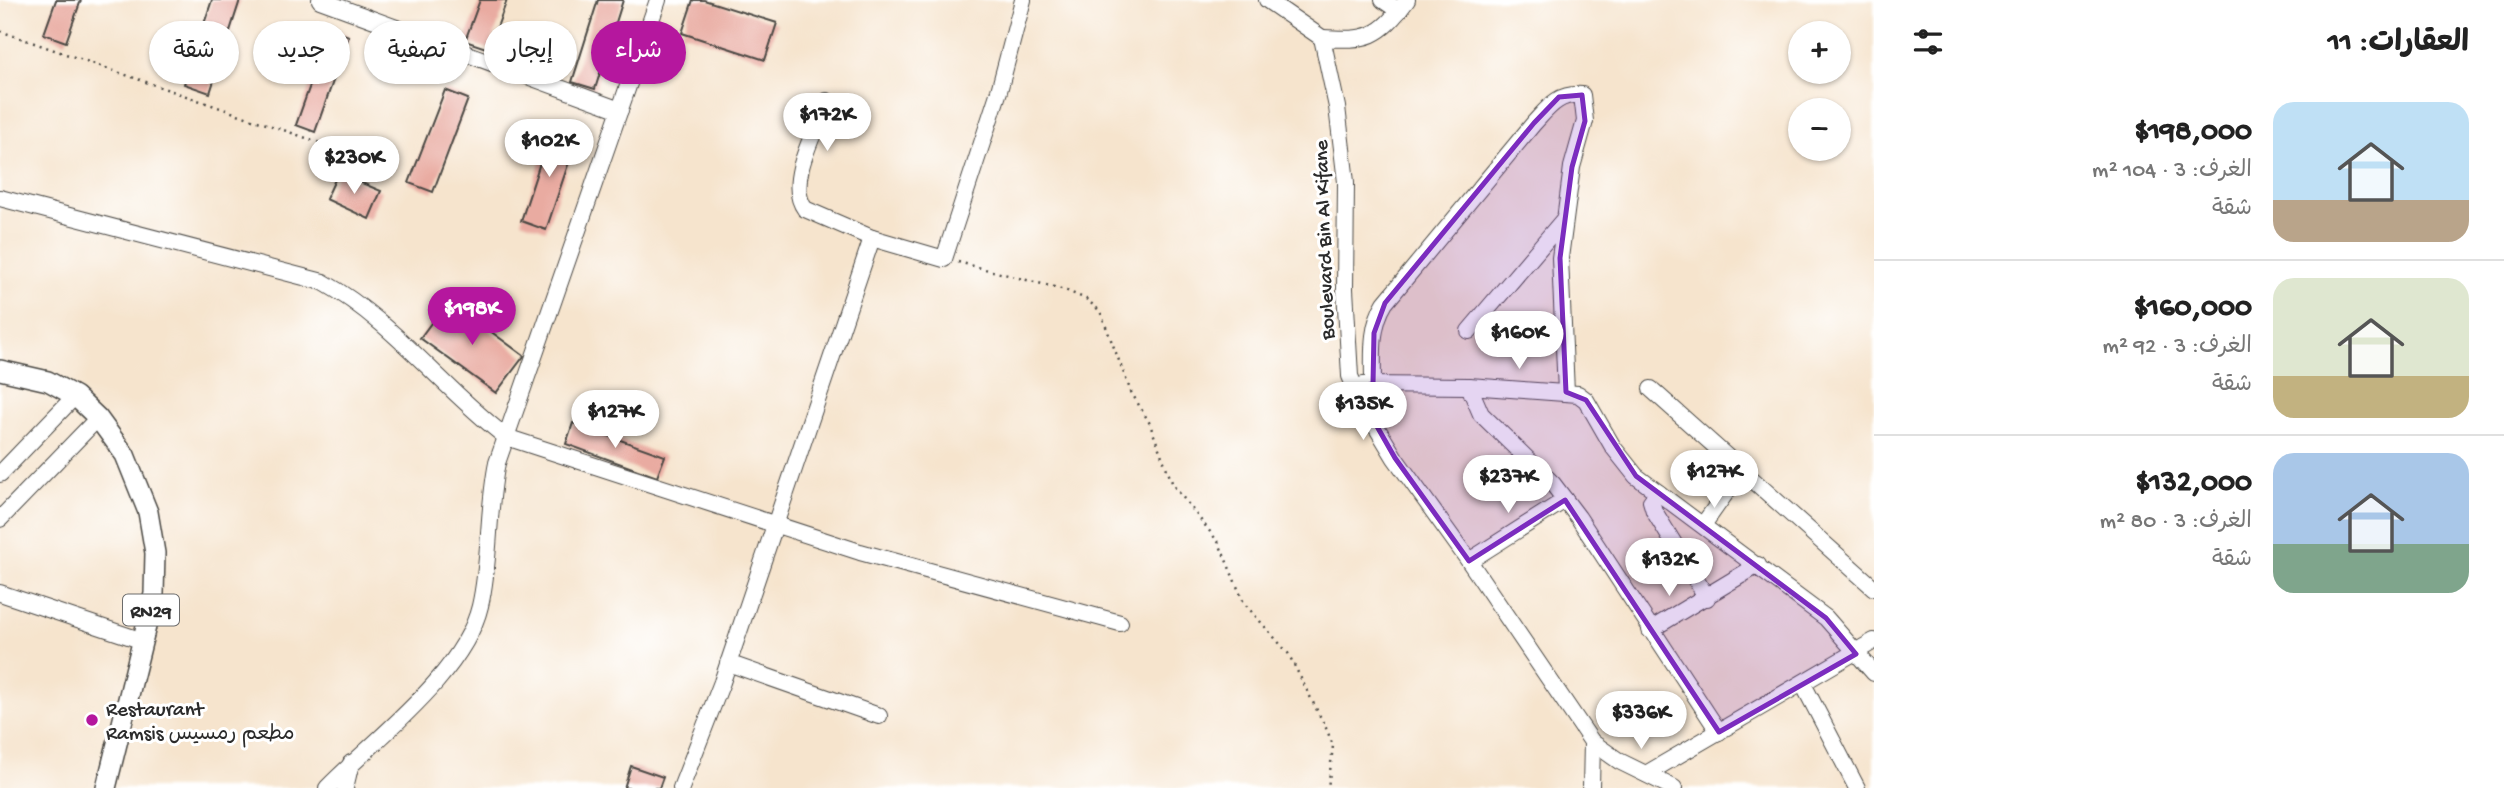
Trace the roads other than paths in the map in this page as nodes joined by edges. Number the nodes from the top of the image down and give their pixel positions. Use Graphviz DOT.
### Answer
graph roads {
  1 [pos="320,0"];
  2 [pos="658,0"];
  3 [pos="1023,0"];
  4 [pos="1267,0"];
  5 [pos="1383,0"];
  6 [pos="1403,5"];
  7 [pos="1322,38"];
  8 [pos="827,101"];
  9 [pos="620,110"];
  10 [pos="0,198"];
  11 [pos="1565,218"];
  12 [pos="872,237"];
  13 [pos="1469,331"];
  14 [pos="0,370"];
  15 [pos="1373,383"];
  16 [pos="1354,386"];
  17 [pos="1469,386"];
  18 [pos="1651,389"];
  19 [pos="1566,391"];
  20 [pos="75,396"];
  21 [pos="98,418"];
  22 [pos="506,437"];
  23 [pos="1742,470"];
  24 [pos="0,474"];
  25 [pos="1659,493"];
  26 [pos="1565,500"];
  27 [pos="0,519"];
  28 [pos="776,523"];
  29 [pos="1703,525"];
  30 [pos="1469,561"];
  31 [pos="1758,565"];
  32 [pos="1874,588"];
  33 [pos="0,593"];
  34 [pos="1707,598"];
  35 [pos="1120,623"];
  36 [pos="1650,630"];
  37 [pos="143,642"];
  38 [pos="1874,642"];
  39 [pos="1856,654"];
  40 [pos="728,663"];
  41 [pos="1874,673"];
  42 [pos="1803,684"];
  43 [pos="879,716"];
  44 [pos="1719,732"];
  45 [pos="1592,742"];
  46 [pos="351,763"];
  47 [pos="1646,774"];
  48 [pos="106,788"];
  49 [pos="327,788"];
  50 [pos="345,788"];
  51 [pos="681,788"];
  52 [pos="1591,788"];
  53 [pos="1674,788"];
  54 [pos="1857,788"];
  1 -- 9 [label="street"];
  2 -- 9 [label="street"];
  3 -- 12 [label="street"];
  4 -- 7 [label="street"];
  5 -- 6 [label="street"];
  6 -- 7 [label="street"];
  7 -- 16 [label="street, Boulevard Bin Al Kifane"];
  8 -- 12 [label="street"];
  9 -- 22 [label="street"];
  10 -- 22 [label="street"];
  11 -- 13 [label="street"];
  11 -- 15 [label="street"];
  11 -- 19 [label="street"];
  12 -- 28 [label="street"];
  14 -- 20 [label="main road, RN29"];
  15 -- 16 [label="street"];
  15 -- 17 [label="street"];
  16 -- 30 [label="street, Boulevard Bin Al Kifane"];
  17 -- 19 [label="street"];
  17 -- 26 [label="street"];
  18 -- 23 [label="street"];
  19 -- 25 [label="street"];
  20 -- 21 [label="main road, RN29"];
  20 -- 24 [label="street"];
  21 -- 27 [label="street"];
  21 -- 37 [label="main road, RN29"];
  22 -- 28 [label="street"];
  22 -- 46 [label="street"];
  23 -- 29 [label="street"];
  23 -- 32 [label="street"];
  25 -- 29 [label="street"];
  25 -- 34 [label="street"];
  26 -- 30 [label="street"];
  26 -- 36 [label="street"];
  28 -- 35 [label="street"];
  28 -- 40 [label="street"];
  29 -- 31 [label="street"];
  30 -- 45 [label="street, Boulevard Bin Al Kifane"];
  31 -- 34 [label="street"];
  31 -- 39 [label="street"];
  33 -- 37 [label="street"];
  34 -- 36 [label="street"];
  36 -- 44 [label="street"];
  37 -- 48 [label="main road, RN29"];
  38 -- 39 [label="street"];
  39 -- 41 [label="street"];
  39 -- 42 [label="street"];
  40 -- 43 [label="street"];
  40 -- 51 [label="street"];
  42 -- 44 [label="street"];
  42 -- 54 [label="street"];
  44 -- 47 [label="street"];
  45 -- 47 [label="street"];
  45 -- 52 [label="street"];
  46 -- 49 [label="street"];
  46 -- 50 [label="street"];
  47 -- 53 [label="street"];
}
